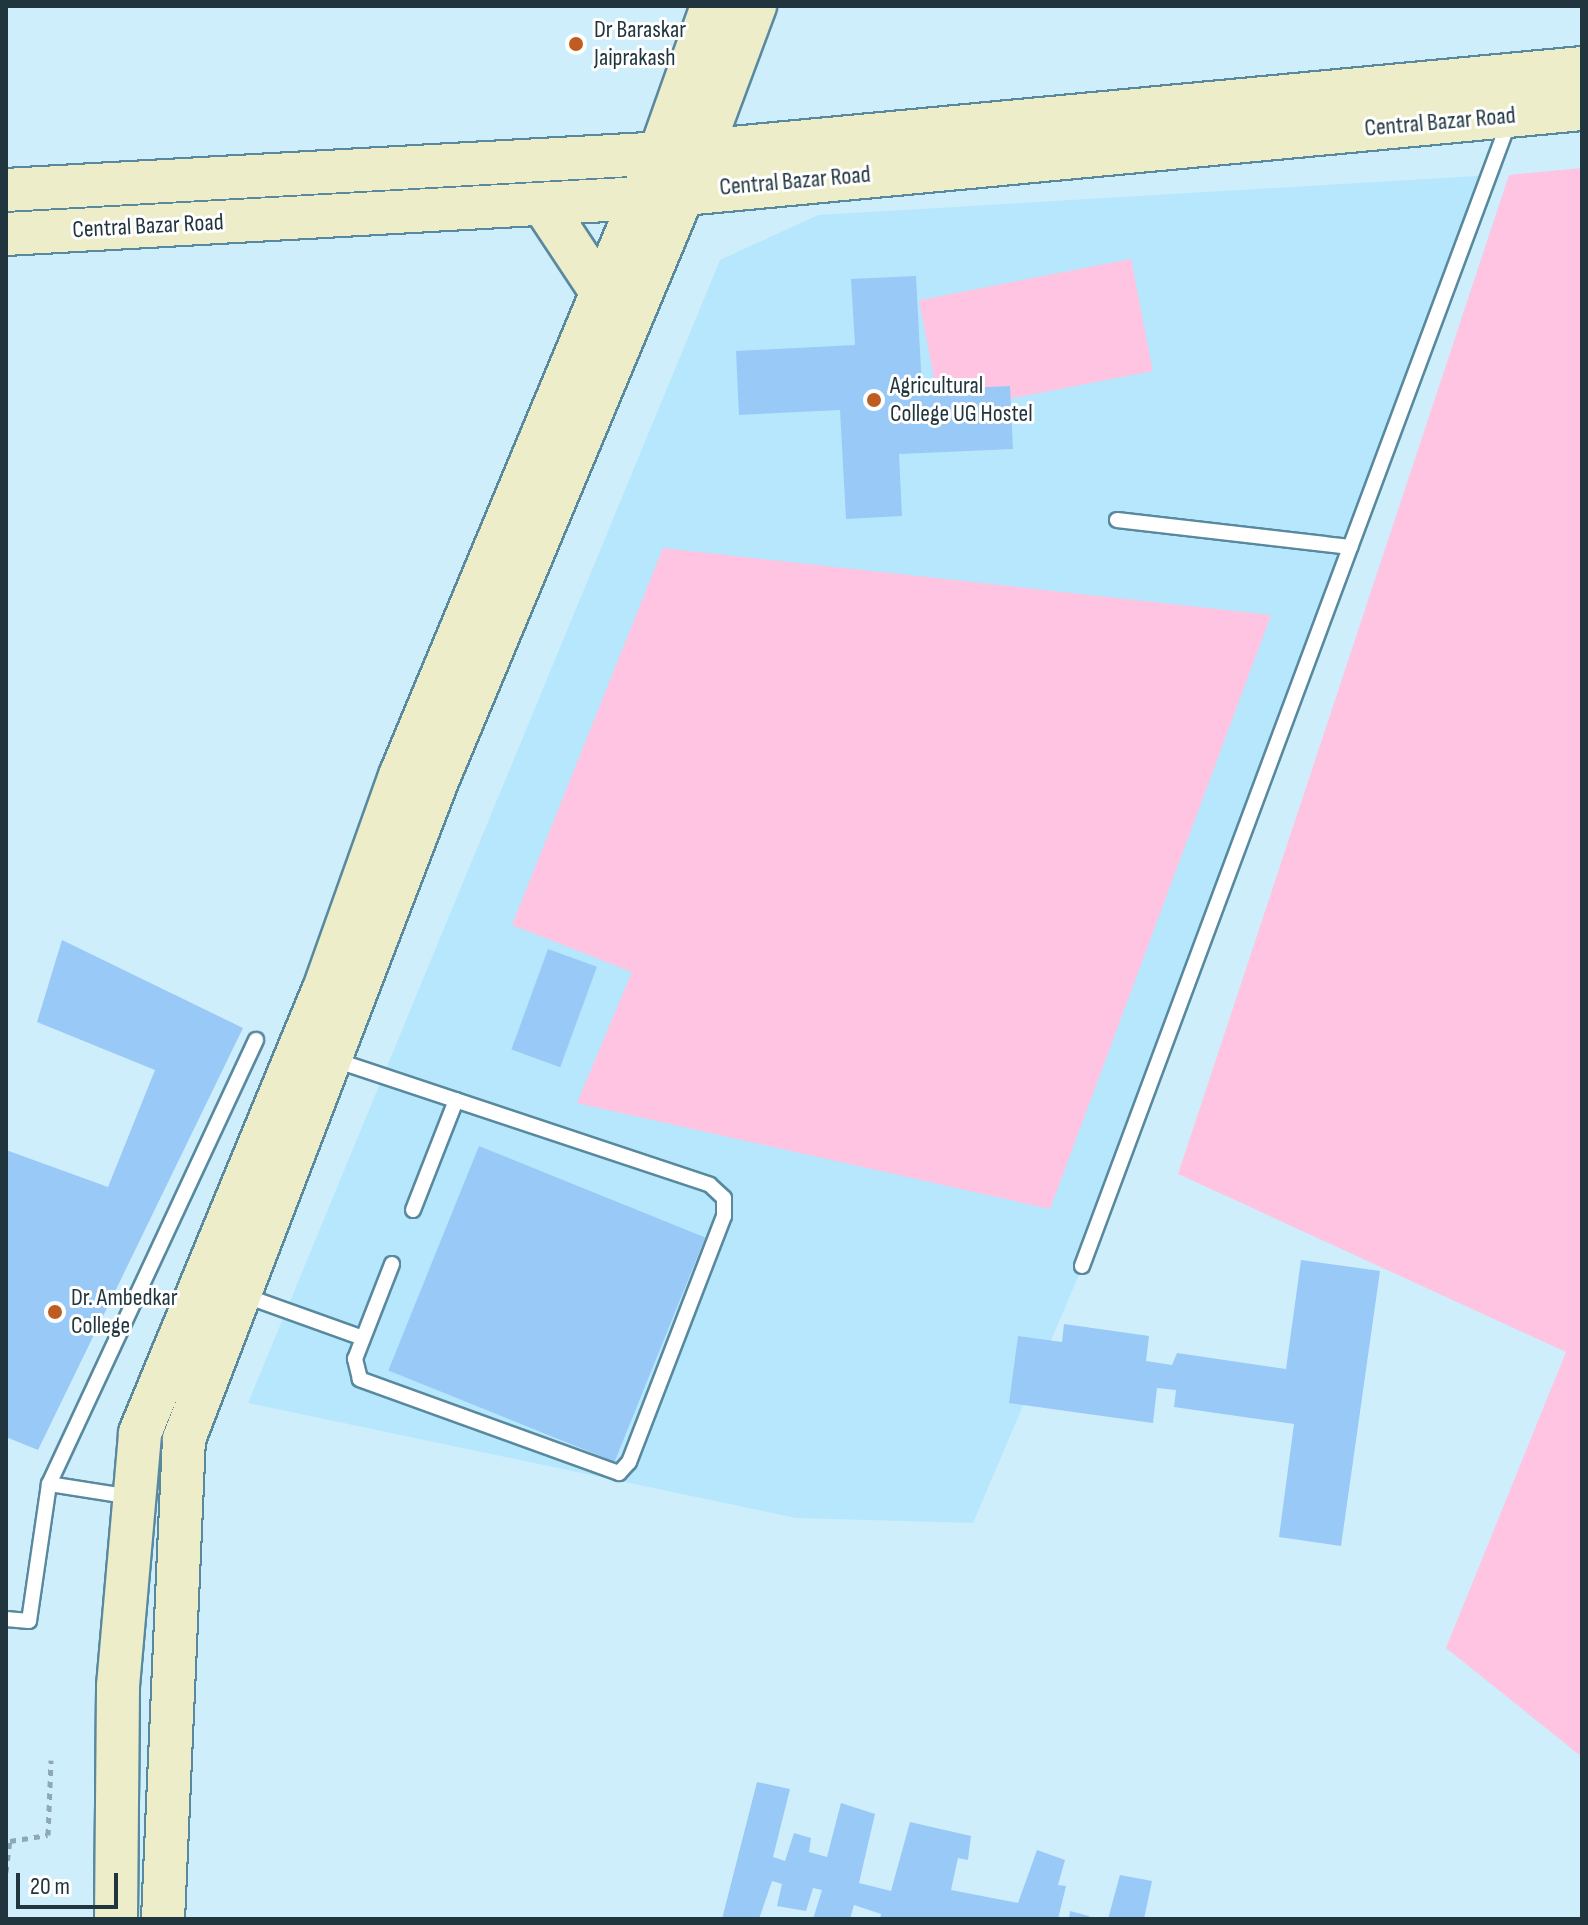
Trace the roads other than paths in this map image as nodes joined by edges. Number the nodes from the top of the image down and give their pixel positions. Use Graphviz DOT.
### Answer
graph roads {
  1 [pos="712,6"];
  2 [pos="755,6"];
  3 [pos="1582,68"];
  4 [pos="1582,109"];
  5 [pos="1511,115"];
  6 [pos="701,151"];
  7 [pos="660,153"];
  8 [pos="6,190"];
  9 [pos="685,191"];
  10 [pos="642,198"];
  11 [pos="543,204"];
  12 [pos="6,234"];
  13 [pos="602,293"];
  14 [pos="1117,520"];
  15 [pos="1350,547"];
  16 [pos="256,1040"];
  17 [pos="331,1058"];
  18 [pos="456,1100"];
  19 [pos="413,1210"];
  20 [pos="392,1264"];
  21 [pos="1082,1266"];
  22 [pos="240,1294"];
  23 [pos="363,1338"];
  24 [pos="49,1484"];
  25 [pos="135,1497"];
  26 [pos="6,1619"];
  27 [pos="116,1919"];
  28 [pos="163,1919"];
  1 -- 7 [label="main road"];
  2 -- 6 [label="main road"];
  3 -- 6 [label="main road, Central Bazar Road"];
  4 -- 5 [label="main road, Central Bazar Road"];
  5 -- 9 [label="main road, Central Bazar Road"];
  5 -- 15 [label="lane"];
  6 -- 7 [label="main road, Central Bazar Road"];
  6 -- 9 [label="main road"];
  7 -- 8 [label="main road, Central Bazar Road"];
  7 -- 10 [label="main road"];
  9 -- 10 [label="main road, Central Bazar Road"];
  9 -- 17 [label="main road"];
  10 -- 11 [label="main road, Central Bazar Road"];
  10 -- 13 [label="main road"];
  11 -- 12 [label="main road, Central Bazar Road"];
  11 -- 13 [label="main road"];
  13 -- 25 [label="main road"];
  14 -- 15 [label="lane"];
  15 -- 21 [label="lane"];
  16 -- 24 [label="lane"];
  17 -- 18 [label="lane"];
  17 -- 22 [label="main road"];
  18 -- 19 [label="lane"];
  18 -- 23 [label="lane"];
  20 -- 23 [label="lane"];
  22 -- 23 [label="lane"];
  22 -- 28 [label="main road"];
  24 -- 25 [label="lane"];
  24 -- 26 [label="lane"];
  25 -- 27 [label="main road"];
}
